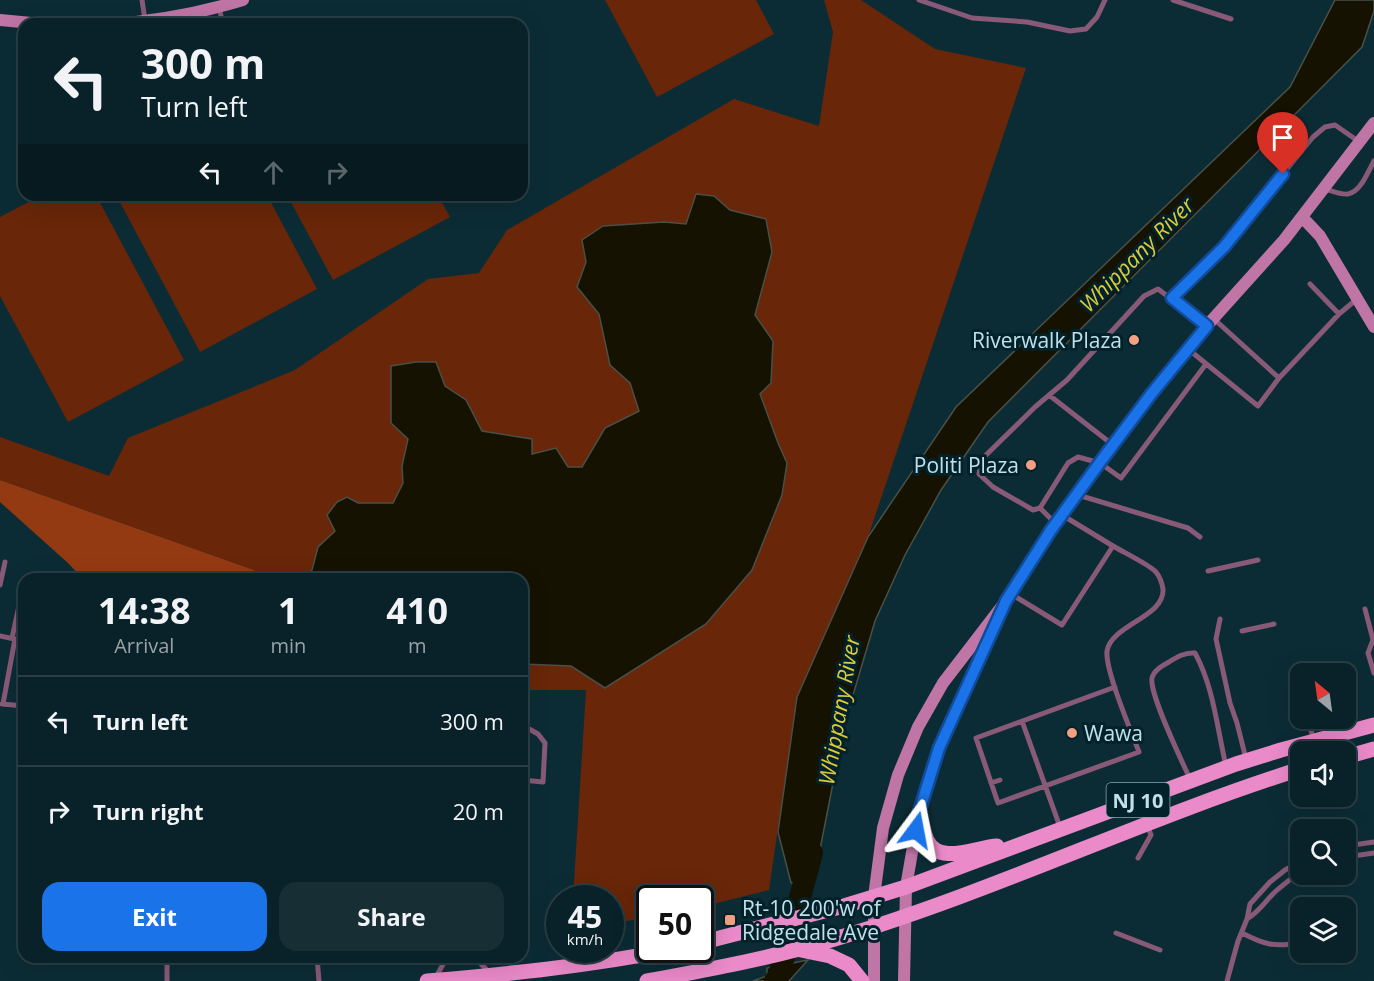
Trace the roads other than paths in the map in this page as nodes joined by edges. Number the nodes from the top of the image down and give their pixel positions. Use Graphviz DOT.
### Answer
graph roads {
  1 [pos="142,0"];
  2 [pos="243,0"];
  3 [pos="919,0"];
  4 [pos="1105,0"];
  5 [pos="1173,0"];
  6 [pos="219,8"];
  7 [pos="145,18"];
  8 [pos="167,18"];
  9 [pos="222,18"];
  10 [pos="1231,19"];
  11 [pos="0,20"];
  12 [pos="18,22"];
  13 [pos="1368,133"];
  14 [pos="1374,161"];
  15 [pos="1323,188"];
  16 [pos="1302,217"];
  17 [pos="1310,284"];
  18 [pos="1172,298"];
  19 [pos="1357,299"];
  20 [pos="1339,314"];
  21 [pos="1210,323"];
  22 [pos="1374,327"];
  23 [pos="1188,350"];
  24 [pos="1206,364"];
  25 [pos="1279,378"];
  26 [pos="1049,395"];
  27 [pos="1113,445"];
  28 [pos="1100,463"];
  29 [pos="1077,495"];
  30 [pos="1040,508"];
  31 [pos="1059,520"];
  32 [pos="1200,537"];
  33 [pos="1113,546"];
  34 [pos="1258,560"];
  35 [pos="5,562"];
  36 [pos="1208,571"];
  37 [pos="0,585"];
  38 [pos="1008,598"];
  39 [pos="1365,609"];
  40 [pos="18,616"];
  41 [pos="1220,619"];
  42 [pos="1274,624"];
  43 [pos="1242,631"];
  44 [pos="0,636"];
  45 [pos="14,638"];
  46 [pos="18,639"];
  47 [pos="1373,640"];
  48 [pos="1374,673"];
  49 [pos="1115,687"];
  50 [pos="1,704"];
  51 [pos="18,705"];
  52 [pos="1022,721"];
  53 [pos="1374,725"];
  54 [pos="528,728"];
  55 [pos="1310,729"];
  56 [pos="1314,740"];
  57 [pos="1030,744"];
  58 [pos="1022,747"];
  59 [pos="1374,749"];
  60 [pos="1356,754"];
  61 [pos="991,758"];
  62 [pos="983,760"];
  63 [pos="1246,761"];
  64 [pos="1038,766"];
  65 [pos="1226,768"];
  66 [pos="1030,769"];
  67 [pos="1290,772"];
  68 [pos="1000,780"];
  69 [pos="1191,780"];
  70 [pos="528,781"];
  71 [pos="991,783"];
  72 [pos="1046,786"];
  73 [pos="919,812"];
  74 [pos="1147,825"];
  75 [pos="1061,829"];
  76 [pos="1374,842"];
  77 [pos="1356,845"];
  78 [pos="1015,847"];
  79 [pos="1374,853"];
  80 [pos="1356,856"];
  81 [pos="1138,858"];
  82 [pos="1290,868"];
  83 [pos="1290,880"];
  84 [pos="906,887"];
  85 [pos="874,897"];
  86 [pos="904,916"];
  87 [pos="1247,919"];
  88 [pos="874,926"];
  89 [pos="1116,933"];
  90 [pos="1242,933"];
  91 [pos="714,940"];
  92 [pos="1290,945"];
  93 [pos="798,950"];
  94 [pos="1160,950"];
  95 [pos="636,955"];
  96 [pos="167,963"];
  97 [pos="318,963"];
  98 [pos="444,963"];
  99 [pos="480,963"];
  100 [pos="493,975"];
  101 [pos="434,980"];
  102 [pos="167,981"];
  103 [pos="319,981"];
  104 [pos="427,981"];
  105 [pos="646,981"];
  106 [pos="862,981"];
  107 [pos="874,981"];
  108 [pos="904,981"];
  109 [pos="1227,981"];
  1 -- 7 [label="lane"];
  2 -- 6 [label="main road"];
  3 -- 4 [label="lane"];
  5 -- 10 [label="lane"];
  6 -- 8 [label="main road"];
  6 -- 9 [label="lane"];
  11 -- 12 [label="main road"];
  13 -- 15 [label="main road"];
  13 -- 18 [label="lane"];
  14 -- 15 [label="lane"];
  15 -- 16 [label="main road"];
  16 -- 19 [label="main road"];
  16 -- 21 [label="main road"];
  17 -- 20 [label="lane"];
  18 -- 21 [label="lane"];
  18 -- 26 [label="lane"];
  19 -- 20 [label="lane"];
  19 -- 22 [label="main road"];
  20 -- 25 [label="lane"];
  21 -- 23 [label="main road"];
  21 -- 25 [label="lane"];
  23 -- 24 [label="lane"];
  23 -- 27 [label="main road"];
  24 -- 25 [label="lane"];
  24 -- 28 [label="lane"];
  26 -- 27 [label="lane"];
  26 -- 30 [label="lane"];
  27 -- 28 [label="main road"];
  28 -- 29 [label="main road"];
  28 -- 30 [label="lane"];
  29 -- 31 [label="main road"];
  29 -- 32 [label="lane"];
  30 -- 31 [label="lane"];
  31 -- 33 [label="lane"];
  31 -- 38 [label="main road"];
  33 -- 38 [label="lane"];
  33 -- 49 [label="lane"];
  34 -- 36 [label="lane"];
  35 -- 37 [label="lane"];
  38 -- 73 [label="main road"];
  38 -- 85 [label="main road"];
  39 -- 47 [label="lane"];
  40 -- 45 [label="lane"];
  41 -- 63 [label="lane"];
  42 -- 43 [label="lane"];
  44 -- 45 [label="lane"];
  45 -- 46 [label="lane"];
  45 -- 50 [label="lane"];
  47 -- 48 [label="lane"];
  49 -- 52 [label="lane"];
  49 -- 72 [label="lane"];
  50 -- 51 [label="lane"];
  52 -- 57 [label="lane"];
  52 -- 62 [label="lane"];
  53 -- 56 [label="main road, NJ 10"];
  54 -- 70 [label="lane"];
  55 -- 56 [label="lane"];
  56 -- 63 [label="main road, NJ 10"];
  57 -- 58 [label="lane"];
  57 -- 64 [label="lane"];
  59 -- 60 [label="main road"];
  61 -- 62 [label="lane"];
  62 -- 71 [label="lane"];
  63 -- 65 [label="main road, NJ 10"];
  64 -- 66 [label="lane"];
  64 -- 72 [label="lane"];
  65 -- 69 [label="main road, NJ 10"];
  65 -- 69 [label="lane"];
  67 -- 74 [label="main road, NJ 10"];
  68 -- 71 [label="lane"];
  69 -- 75 [label="main road, NJ 10"];
  71 -- 72 [label="lane"];
  72 -- 75 [label="lane"];
  73 -- 78 [label="main road"];
  73 -- 84 [label="main road"];
  74 -- 81 [label="lane"];
  74 -- 86 [label="main road, NJ 10"];
  75 -- 78 [label="main road, NJ 10"];
  76 -- 77 [label="lane"];
  78 -- 84 [label="main road, NJ 10"];
  79 -- 80 [label="lane"];
  82 -- 87 [label="lane"];
  83 -- 87 [label="lane"];
  84 -- 85 [label="main road, NJ 10"];
  84 -- 86 [label="main road"];
  85 -- 88 [label="main road"];
  85 -- 91 [label="main road, NJ 10"];
  86 -- 88 [label="main road, NJ 10"];
  86 -- 108 [label="main road"];
  87 -- 90 [label="lane"];
  88 -- 93 [label="main road, NJ 10"];
  88 -- 107 [label="main road"];
  89 -- 94 [label="lane"];
  90 -- 92 [label="lane"];
  90 -- 109 [label="lane"];
  93 -- 105 [label="main road, NJ 10"];
  93 -- 106 [label="main road"];
  95 -- 100 [label="main road"];
  96 -- 102 [label="lane"];
  97 -- 103 [label="lane"];
  98 -- 101 [label="lane"];
  99 -- 100 [label="lane"];
  100 -- 101 [label="main road"];
  101 -- 104 [label="main road"];
}
